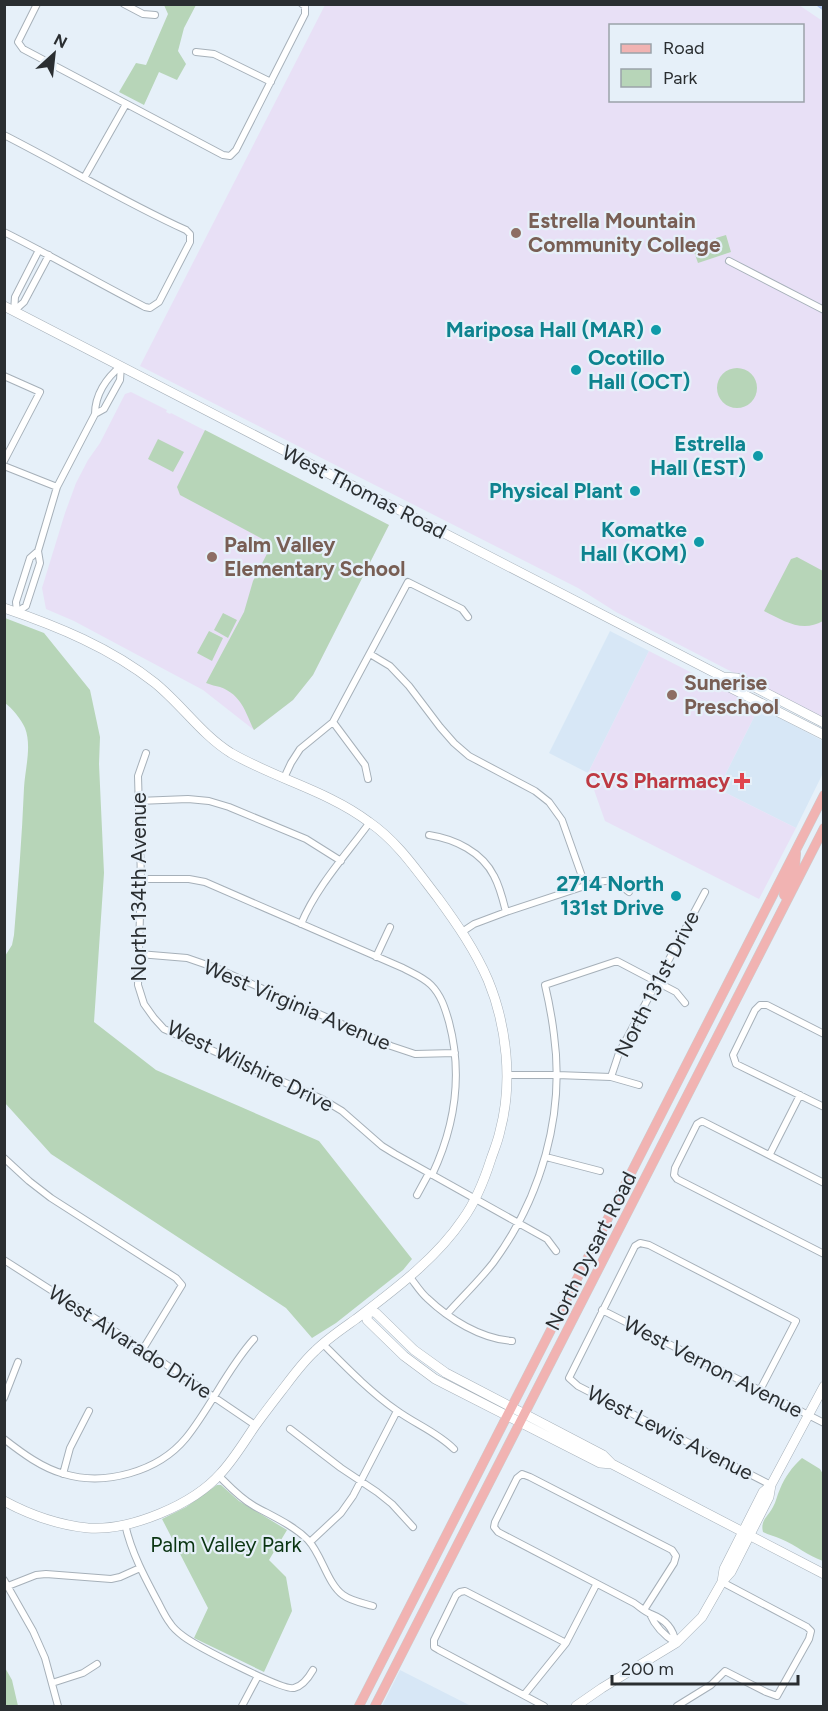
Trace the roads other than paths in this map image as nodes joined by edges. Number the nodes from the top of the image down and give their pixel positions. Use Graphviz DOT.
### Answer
graph roads {
  1 [pos="37,4"];
  2 [pos="124,4"];
  3 [pos="304,5"];
  4 [pos="155,15"];
  5 [pos="196,52"];
  6 [pos="271,82"];
  7 [pos="126,104"];
  8 [pos="4,135"];
  9 [pos="84,177"];
  10 [pos="4,232"];
  11 [pos="39,250"];
  12 [pos="49,255"];
  13 [pos="729,261"];
  14 [pos="4,306"];
  15 [pos="824,310"];
  16 [pos="14,311"];
  17 [pos="121,366"];
  18 [pos="4,376"];
  19 [pos="95,414"];
  20 [pos="4,460"];
  21 [pos="4,466"];
  22 [pos="57,487"];
  23 [pos="38,551"];
  24 [pos="4,608"];
  25 [pos="17,612"];
  26 [pos="468,617"];
  27 [pos="370,654"];
  28 [pos="723,677"];
  29 [pos="333,722"];
  30 [pos="824,723"];
  31 [pos="824,735"];
  32 [pos="146,753"];
  33 [pos="284,778"];
  34 [pos="368,779"];
  35 [pos="824,795"];
  36 [pos="138,801"];
  37 [pos="370,822"];
  38 [pos="824,828"];
  39 [pos="429,835"];
  40 [pos="797,848"];
  41 [pos="341,861"];
  42 [pos="141,879"];
  43 [pos="585,885"];
  44 [pos="629,892"];
  45 [pos="705,892"];
  46 [pos="787,898"];
  47 [pos="506,912"];
  48 [pos="301,924"];
  49 [pos="390,927"];
  50 [pos="462,932"];
  51 [pos="139,954"];
  52 [pos="376,957"];
  53 [pos="657,982"];
  54 [pos="685,1003"];
  55 [pos="154,1018"];
  56 [pos="824,1034"];
  57 [pos="455,1053"];
  58 [pos="557,1075"];
  59 [pos="507,1076"];
  60 [pos="611,1077"];
  61 [pos="639,1085"];
  62 [pos="800,1095"];
  63 [pos="824,1107"];
  64 [pos="770,1154"];
  65 [pos="546,1157"];
  66 [pos="4,1158"];
  67 [pos="600,1171"];
  68 [pos="430,1174"];
  69 [pos="824,1183"];
  70 [pos="417,1195"];
  71 [pos="475,1199"];
  72 [pos="518,1223"];
  73 [pos="556,1251"];
  74 [pos="824,1254"];
  75 [pos="4,1260"];
  76 [pos="409,1276"];
  77 [pos="368,1310"];
  78 [pos="602,1310"];
  79 [pos="447,1314"];
  80 [pos="254,1339"];
  81 [pos="512,1341"];
  82 [pos="323,1344"];
  83 [pos="143,1349"];
  84 [pos="18,1362"];
  85 [pos="824,1386"];
  86 [pos="760,1390"];
  87 [pos="213,1396"];
  88 [pos="4,1398"];
  89 [pos="89,1411"];
  90 [pos="397,1411"];
  91 [pos="509,1412"];
  92 [pos="808,1415"];
  93 [pos="522,1418"];
  94 [pos="824,1424"];
  95 [pos="255,1425"];
  96 [pos="290,1429"];
  97 [pos="4,1439"];
  98 [pos="454,1449"];
  99 [pos="63,1474"];
  100 [pos="219,1476"];
  101 [pos="361,1481"];
  102 [pos="771,1485"];
  103 [pos="4,1501"];
  104 [pos="125,1524"];
  105 [pos="413,1527"];
  106 [pos="746,1534"];
  107 [pos="310,1542"];
  108 [pos="140,1568"];
  109 [pos="824,1574"];
  110 [pos="722,1582"];
  111 [pos="6,1583"];
  112 [pos="596,1585"];
  113 [pos="373,1606"];
  114 [pos="647,1612"];
  115 [pos="566,1643"];
  116 [pos="676,1643"];
  117 [pos="97,1664"];
  118 [pos="314,1670"];
  119 [pos="258,1676"];
  120 [pos="52,1683"];
  121 [pos="524,1695"];
  122 [pos="58,1707"];
  123 [pos="242,1707"];
  124 [pos="359,1707"];
  125 [pos="375,1707"];
  126 [pos="544,1707"];
  127 [pos="576,1707"];
  128 [pos="677,1707"];
  1 -- 7 [label="street"];
  2 -- 4 [label="street"];
  3 -- 6 [label="street"];
  5 -- 6 [label="street"];
  6 -- 7 [label="street"];
  7 -- 9 [label="street"];
  8 -- 9 [label="street"];
  9 -- 12 [label="street"];
  10 -- 11 [label="street"];
  11 -- 12 [label="street"];
  11 -- 16 [label="street"];
  12 -- 16 [label="street"];
  13 -- 15 [label="street"];
  14 -- 16 [label="street, West Thomas Road"];
  16 -- 17 [label="street, West Thomas Road"];
  17 -- 19 [label="street"];
  17 -- 19 [label="street"];
  17 -- 28 [label="street, West Thomas Road"];
  18 -- 20 [label="street"];
  19 -- 22 [label="street"];
  21 -- 22 [label="street"];
  22 -- 23 [label="street"];
  23 -- 25 [label="street"];
  23 -- 25 [label="street"];
  24 -- 25 [label="street"];
  25 -- 33 [label="street"];
  26 -- 27 [label="street"];
  27 -- 29 [label="street"];
  27 -- 43 [label="street"];
  28 -- 30 [label="street, West Thomas Road"];
  28 -- 31 [label="street, West Thomas Road"];
  29 -- 33 [label="street"];
  29 -- 34 [label="street"];
  32 -- 36 [label="street, North 134th Avenue"];
  33 -- 37 [label="street"];
  35 -- 40 [label="main road, North Dysart Road"];
  36 -- 41 [label="street"];
  36 -- 42 [label="street, North 134th Avenue"];
  37 -- 41 [label="street"];
  37 -- 50 [label="street"];
  38 -- 46 [label="main road, North Dysart Road"];
  39 -- 47 [label="street"];
  40 -- 46 [label="main road"];
  40 -- 91 [label="main road, North Dysart Road"];
  41 -- 48 [label="street"];
  42 -- 48 [label="street"];
  42 -- 51 [label="street, North 134th Avenue"];
  43 -- 44 [label="street"];
  43 -- 47 [label="street"];
  45 -- 53 [label="street, North 131st Drive"];
  46 -- 93 [label="main road, North Dysart Road"];
  47 -- 50 [label="street"];
  48 -- 52 [label="street"];
  49 -- 52 [label="street"];
  50 -- 59 [label="street"];
  51 -- 55 [label="street, North 134th Avenue"];
  51 -- 57 [label="street, West Virginia Avenue"];
  52 -- 57 [label="street"];
  53 -- 54 [label="street"];
  53 -- 58 [label="street"];
  53 -- 60 [label="street, North 131st Drive"];
  55 -- 68 [label="street, West Wilshire Drive"];
  56 -- 62 [label="street"];
  57 -- 68 [label="street"];
  58 -- 59 [label="street"];
  58 -- 60 [label="street"];
  58 -- 65 [label="street"];
  59 -- 71 [label="street"];
  60 -- 61 [label="street"];
  62 -- 63 [label="street"];
  62 -- 64 [label="street"];
  64 -- 69 [label="street"];
  64 -- 74 [label="street"];
  65 -- 67 [label="street"];
  65 -- 72 [label="street"];
  66 -- 83 [label="street"];
  68 -- 70 [label="street"];
  68 -- 71 [label="street, West Wilshire Drive"];
  71 -- 72 [label="street, West Wilshire Drive"];
  71 -- 76 [label="street"];
  72 -- 73 [label="street, West Wilshire Drive"];
  72 -- 79 [label="street"];
  75 -- 83 [label="street, West Alvarado Drive"];
  76 -- 77 [label="street"];
  76 -- 79 [label="street"];
  77 -- 82 [label="street"];
  77 -- 91 [label="street"];
  78 -- 86 [label="street, West Vernon Avenue"];
  78 -- 86 [label="street"];
  78 -- 102 [label="street, West Lewis Avenue"];
  79 -- 81 [label="street"];
  80 -- 87 [label="street"];
  82 -- 90 [label="street"];
  82 -- 95 [label="street"];
  83 -- 87 [label="street, West Alvarado Drive"];
  84 -- 88 [label="street"];
  85 -- 92 [label="street"];
  86 -- 92 [label="street, West Vernon Avenue"];
  87 -- 95 [label="street, West Alvarado Drive"];
  87 -- 99 [label="street"];
  89 -- 99 [label="street"];
  90 -- 98 [label="street"];
  90 -- 101 [label="street"];
  91 -- 93 [label="street"];
  91 -- 124 [label="main road, North Dysart Road"];
  92 -- 94 [label="street, West Vernon Avenue"];
  92 -- 102 [label="street"];
  93 -- 106 [label="street"];
  93 -- 125 [label="main road, North Dysart Road"];
  95 -- 100 [label="street"];
  96 -- 101 [label="street"];
  97 -- 99 [label="street"];
  100 -- 104 [label="street"];
  100 -- 107 [label="street"];
  101 -- 105 [label="street"];
  101 -- 107 [label="street"];
  102 -- 106 [label="street"];
  103 -- 104 [label="street"];
  104 -- 108 [label="street"];
  106 -- 109 [label="street"];
  106 -- 110 [label="street"];
  107 -- 113 [label="street"];
  108 -- 111 [label="street"];
  108 -- 119 [label="street"];
  110 -- 116 [label="street"];
  110 -- 128 [label="street"];
  111 -- 120 [label="street"];
  112 -- 114 [label="street"];
  112 -- 114 [label="street"];
  112 -- 115 [label="street"];
  114 -- 116 [label="street"];
  115 -- 121 [label="street"];
  115 -- 121 [label="street"];
  116 -- 127 [label="street"];
  117 -- 120 [label="street"];
  118 -- 119 [label="street"];
  119 -- 123 [label="street"];
  120 -- 122 [label="street"];
  121 -- 126 [label="street"];
}
